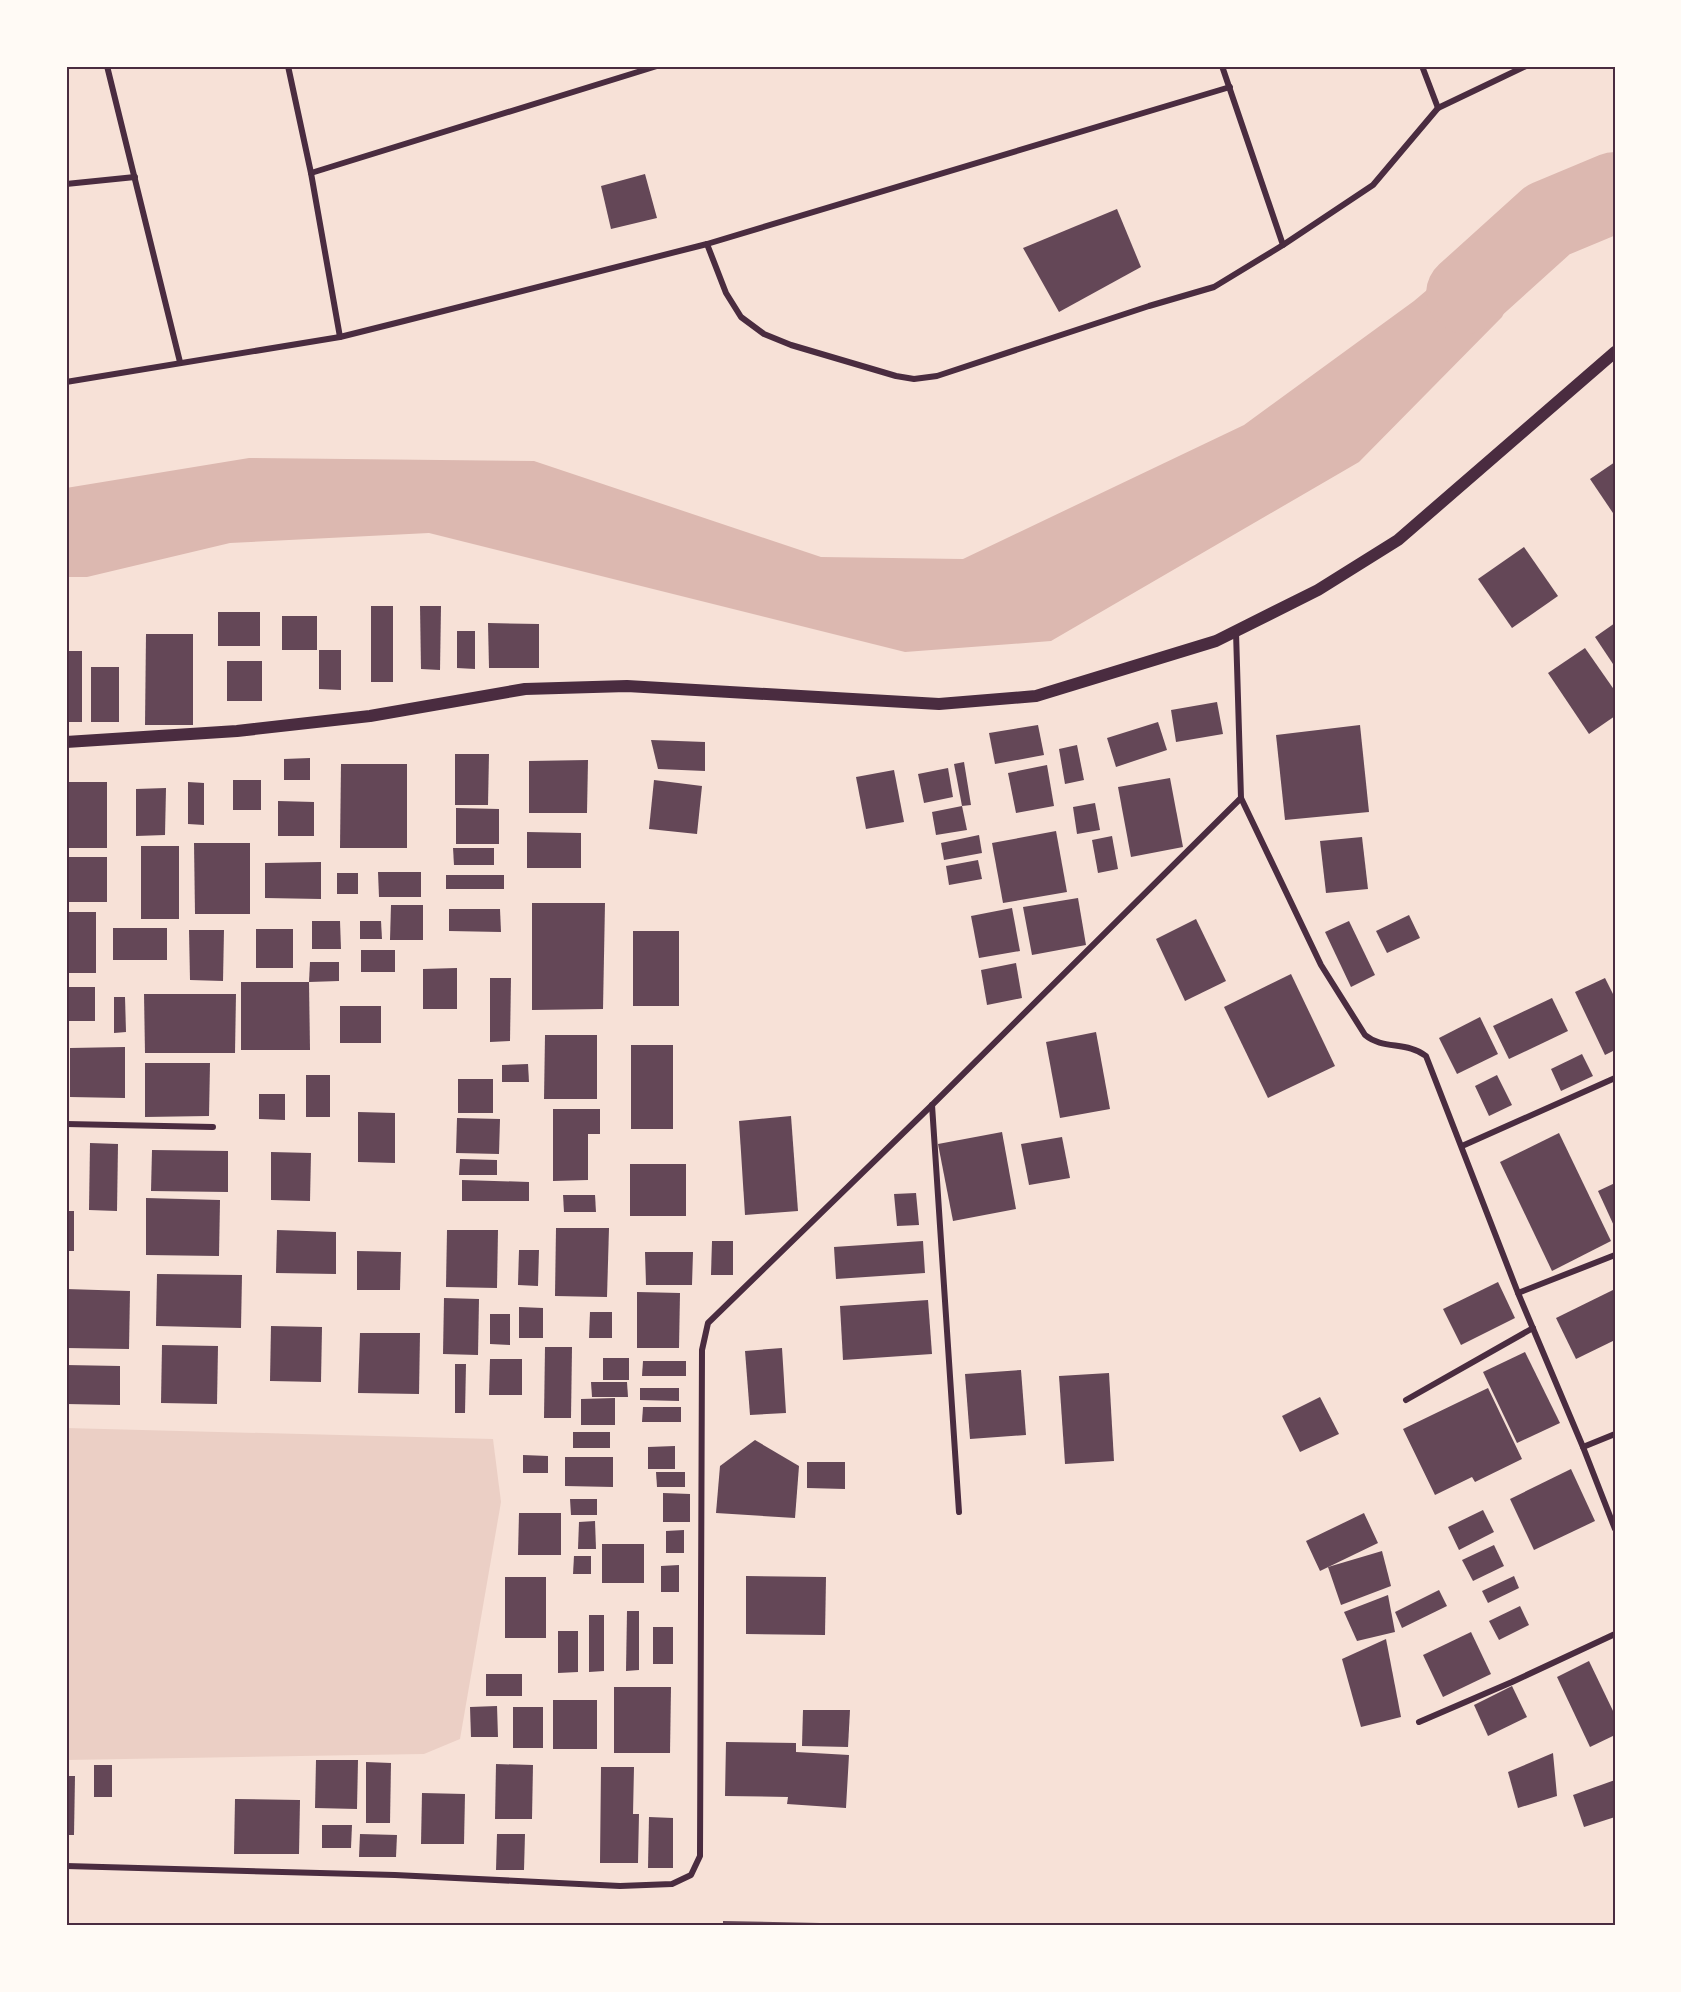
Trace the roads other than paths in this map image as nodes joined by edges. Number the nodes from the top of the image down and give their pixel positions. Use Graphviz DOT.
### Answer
graph roads {
  1 [pos="107,66"];
  2 [pos="288,66"];
  3 [pos="657,66"];
  4 [pos="1222,66"];
  5 [pos="1422,66"];
  6 [pos="1526,66"];
  7 [pos="1230,87"];
  8 [pos="1438,108"];
  9 [pos="311,173"];
  10 [pos="135,177"];
  11 [pos="66,184"];
  12 [pos="707,244"];
  13 [pos="1283,245"];
  14 [pos="340,337"];
  15 [pos="1615,352"];
  16 [pos="180,362"];
  17 [pos="66,382"];
  18 [pos="1236,632"];
  19 [pos="66,742"];
  20 [pos="1241,798"];
  21 [pos="1615,1078"];
  22 [pos="932,1106"];
  23 [pos="66,1124"];
  24 [pos="213,1127"];
  25 [pos="1462,1146"];
  26 [pos="1615,1255"];
  27 [pos="1518,1293"];
  28 [pos="1533,1328"];
  29 [pos="1406,1400"];
  30 [pos="1615,1434"];
  31 [pos="1583,1447"];
  32 [pos="959,1512"];
  33 [pos="1615,1529"];
  34 [pos="1615,1634"];
  35 [pos="1419,1722"];
  36 [pos="66,1866"];
  1 -- 10 [label="street"];
  2 -- 9 [label="street"];
  3 -- 9 [label="street"];
  4 -- 7 [label="street"];
  5 -- 8 [label="street"];
  6 -- 8 [label="street"];
  7 -- 12 [label="street"];
  7 -- 13 [label="street"];
  8 -- 13 [label="street"];
  9 -- 14 [label="street"];
  10 -- 11 [label="street"];
  10 -- 16 [label="street"];
  12 -- 13 [label="street"];
  12 -- 14 [label="street"];
  14 -- 16 [label="street"];
  15 -- 18 [label="main road"];
  16 -- 17 [label="street"];
  18 -- 19 [label="main road"];
  18 -- 20 [label="street"];
  20 -- 22 [label="street"];
  20 -- 25 [label="street"];
  21 -- 25 [label="street"];
  22 -- 32 [label="street"];
  22 -- 36 [label="street"];
  23 -- 24 [label="street"];
  25 -- 27 [label="street"];
  26 -- 27 [label="street"];
  27 -- 28 [label="street"];
  28 -- 29 [label="street"];
  28 -- 31 [label="street"];
  30 -- 31 [label="street"];
  31 -- 33 [label="street"];
  34 -- 35 [label="street"];
}
